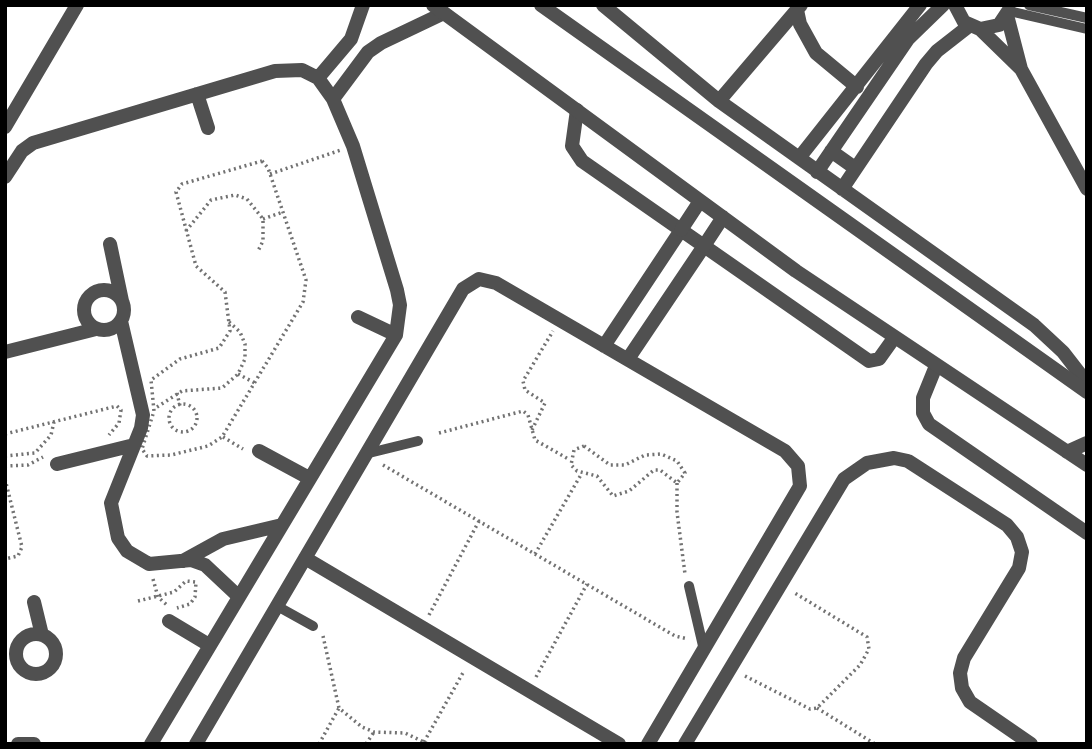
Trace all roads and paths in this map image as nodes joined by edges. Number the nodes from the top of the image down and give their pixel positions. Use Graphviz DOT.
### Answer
graph roads {
  1 [pos="78,5"];
  2 [pos="363,5"];
  3 [pos="541,5"];
  4 [pos="603,5"];
  5 [pos="920,5"];
  6 [pos="943,5"];
  7 [pos="956,5"];
  8 [pos="1029,5"];
  9 [pos="799,8"];
  10 [pos="439,9"];
  11 [pos="1009,10"];
  12 [pos="1087,18"];
  13 [pos="975,28"];
  14 [pos="1087,29"];
  15 [pos="1021,69"];
  16 [pos="318,78"];
  17 [pos="857,87"];
  18 [pos="197,94"];
  19 [pos="333,99"];
  20 [pos="719,101"];
  21 [pos="577,110"];
  22 [pos="5,127"];
  23 [pos="208,128"];
  24 [pos="353,146"];
  25 [pos="831,151"];
  26 [pos="799,158"];
  27 [pos="855,168"];
  28 [pos="817,172"];
  29 [pos="270,174"];
  30 [pos="5,177"];
  31 [pos="842,189"];
  32 [pos="1087,190"];
  33 [pos="700,201"];
  34 [pos="283,212"];
  35 [pos="723,217"];
  36 [pos="263,219"];
  37 [pos="186,230"];
  38 [pos="681,230"];
  39 [pos="110,244"];
  40 [pos="704,246"];
  41 [pos="258,251"];
  42 [pos="122,301"];
  43 [pos="358,317"];
  44 [pos="559,320"];
  45 [pos="121,321"];
  46 [pos="228,321"];
  47 [pos="96,329"];
  48 [pos="396,335"];
  49 [pos="894,338"];
  50 [pos="604,346"];
  51 [pos="5,352"];
  52 [pos="628,359"];
  53 [pos="936,366"];
  54 [pos="239,374"];
  55 [pos="255,383"];
  56 [pos="1087,383"];
  57 [pos="1087,392"];
  58 [pos="177,393"];
  59 [pos="180,405"];
  60 [pos="119,408"];
  61 [pos="154,411"];
  62 [pos="54,421"];
  63 [pos="531,432"];
  64 [pos="439,433"];
  65 [pos="5,434"];
  66 [pos="418,440"];
  67 [pos="1087,443"];
  68 [pos="134,445"];
  69 [pos="259,451"];
  70 [pos="1067,452"];
  71 [pos="365,454"];
  72 [pos="5,456"];
  73 [pos="570,460"];
  74 [pos="57,464"];
  75 [pos="1087,465"];
  76 [pos="582,473"];
  77 [pos="309,478"];
  78 [pos="5,479"];
  79 [pos="677,483"];
  80 [pos="478,521"];
  81 [pos="282,525"];
  82 [pos="1087,533"];
  83 [pos="535,554"];
  84 [pos="305,558"];
  85 [pos="5,559"];
  86 [pos="183,561"];
  87 [pos="687,580"];
  88 [pos="587,584"];
  89 [pos="780,585"];
  90 [pos="239,596"];
  91 [pos="158,597"];
  92 [pos="138,601"];
  93 [pos="34,602"];
  94 [pos="277,606"];
  95 [pos="169,621"];
  96 [pos="423,628"];
  97 [pos="316,629"];
  98 [pos="42,635"];
  99 [pos="702,643"];
  100 [pos="209,645"];
  101 [pos="11,654"];
  102 [pos="472,657"];
  103 [pos="730,668"];
  104 [pos="529,690"];
  105 [pos="340,708"];
  106 [pos="817,708"];
  107 [pos="374,732"];
  108 [pos="426,743"];
  109 [pos="18,744"];
  110 [pos="34,744"];
  111 [pos="150,744"];
  112 [pos="196,744"];
  113 [pos="320,744"];
  114 [pos="366,744"];
  115 [pos="619,744"];
  116 [pos="648,744"];
  117 [pos="685,744"];
  118 [pos="876,744"];
  119 [pos="1031,744"];
  1 -- 22 [label="street"];
  2 -- 16 [label="street"];
  3 -- 57 [label="street"];
  4 -- 20 [label="street"];
  5 -- 17 [label="street"];
  6 -- 25 [label="street"];
  7 -- 13 [label="street"];
  8 -- 12 [label="lane"];
  9 -- 17 [label="street"];
  9 -- 20 [label="street"];
  10 -- 19 [label="street"];
  10 -- 21 [label="street"];
  11 -- 13 [label="street"];
  11 -- 14 [label="lane"];
  11 -- 15 [label="street"];
  13 -- 15 [label="street"];
  13 -- 27 [label="street"];
  15 -- 32 [label="street"];
  16 -- 18 [label="street"];
  16 -- 19 [label="street"];
  17 -- 26 [label="street"];
  18 -- 23 [label="street"];
  18 -- 30 [label="street"];
  19 -- 24 [label="street"];
  20 -- 26 [label="street"];
  21 -- 33 [label="street"];
  21 -- 38 [label="street"];
  24 -- 29 [label="path"];
  24 -- 48 [label="street"];
  25 -- 27 [label="street"];
  25 -- 28 [label="street"];
  26 -- 28 [label="street"];
  27 -- 31 [label="street"];
  28 -- 31 [label="street"];
  29 -- 34 [label="path"];
  29 -- 37 [label="path"];
  31 -- 56 [label="street"];
  33 -- 35 [label="street"];
  33 -- 38 [label="street"];
  34 -- 36 [label="path"];
  34 -- 55 [label="path"];
  35 -- 40 [label="street"];
  35 -- 49 [label="street"];
  36 -- 37 [label="path"];
  36 -- 41 [label="path"];
  37 -- 46 [label="path"];
  38 -- 40 [label="street"];
  38 -- 50 [label="street"];
  39 -- 42 [label="street"];
  40 -- 49 [label="street"];
  40 -- 52 [label="street"];
  42 -- 45 [label="street"];
  42 -- 47 [label="street"];
  43 -- 48 [label="street"];
  44 -- 50 [label="street"];
  44 -- 63 [label="path"];
  44 -- 71 [label="street"];
  45 -- 47 [label="street"];
  45 -- 68 [label="street"];
  46 -- 54 [label="path"];
  46 -- 61 [label="path"];
  47 -- 51 [label="street"];
  48 -- 77 [label="street"];
  49 -- 53 [label="street"];
  50 -- 52 [label="street"];
  52 -- 99 [label="street"];
  53 -- 70 [label="street"];
  53 -- 82 [label="street"];
  54 -- 55 [label="path"];
  54 -- 58 [label="path"];
  55 -- 61 [label="path"];
  58 -- 59 [label="path"];
  58 -- 61 [label="path"];
  59 -- 59 [label="path"];
  60 -- 62 [label="path"];
  62 -- 65 [label="path"];
  62 -- 72 [label="path"];
  63 -- 64 [label="path"];
  63 -- 73 [label="path"];
  66 -- 71 [label="lane"];
  67 -- 70 [label="street"];
  68 -- 74 [label="street"];
  68 -- 86 [label="street"];
  69 -- 77 [label="street"];
  70 -- 75 [label="street"];
  71 -- 80 [label="path"];
  71 -- 84 [label="street"];
  73 -- 76 [label="path"];
  73 -- 79 [label="path"];
  76 -- 79 [label="path"];
  76 -- 83 [label="path"];
  77 -- 81 [label="street"];
  78 -- 85 [label="path"];
  79 -- 87 [label="path"];
  80 -- 83 [label="path"];
  80 -- 96 [label="path"];
  81 -- 86 [label="street"];
  81 -- 90 [label="street"];
  83 -- 88 [label="path"];
  84 -- 94 [label="street"];
  84 -- 96 [label="street"];
  86 -- 90 [label="street"];
  87 -- 99 [label="lane"];
  88 -- 99 [label="path"];
  88 -- 104 [label="path"];
  89 -- 103 [label="street"];
  89 -- 106 [label="path"];
  89 -- 119 [label="street"];
  90 -- 100 [label="street"];
  91 -- 91 [label="path"];
  91 -- 92 [label="path"];
  93 -- 98 [label="street"];
  94 -- 97 [label="lane"];
  94 -- 112 [label="street"];
  95 -- 100 [label="street"];
  96 -- 102 [label="street"];
  97 -- 105 [label="path"];
  98 -- 101 [label="street"];
  98 -- 101 [label="street"];
  99 -- 116 [label="street"];
  100 -- 111 [label="street"];
  102 -- 104 [label="street"];
  102 -- 108 [label="path"];
  103 -- 106 [label="path"];
  103 -- 117 [label="street"];
  104 -- 115 [label="street"];
  105 -- 107 [label="path"];
  105 -- 113 [label="path"];
  106 -- 118 [label="path"];
  107 -- 108 [label="path"];
  107 -- 114 [label="path"];
  109 -- 110 [label="street"];
}
